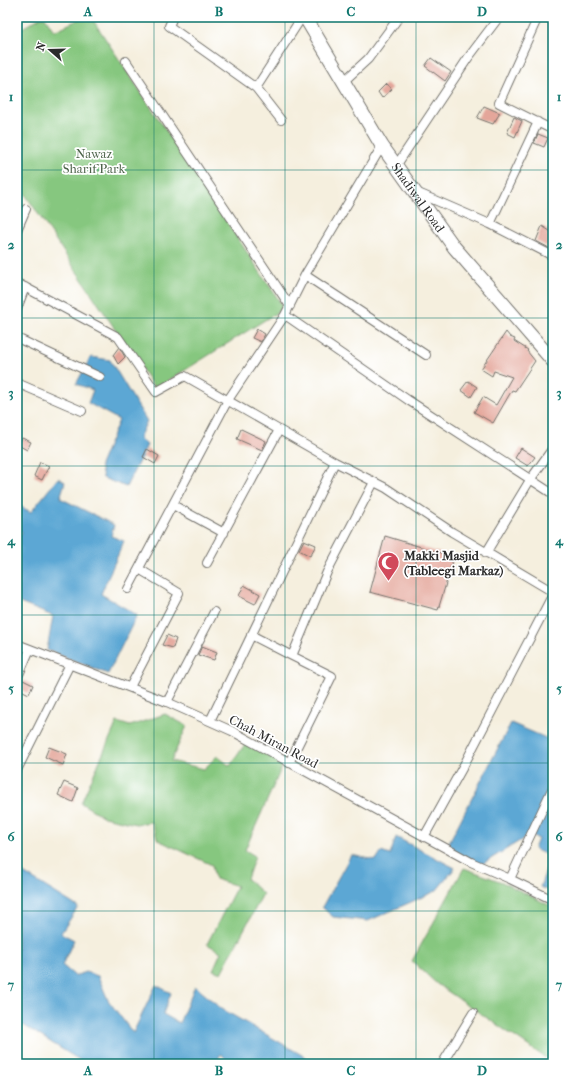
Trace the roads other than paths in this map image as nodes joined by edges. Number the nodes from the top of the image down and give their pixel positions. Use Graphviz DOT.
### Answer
graph roads {
  1 [pos="172,17"];
  2 [pos="303,17"];
  3 [pos="399,17"];
  4 [pos="499,17"];
  5 [pos="538,17"];
  6 [pos="126,61"];
  7 [pos="343,82"];
  8 [pos="256,88"];
  9 [pos="281,120"];
  10 [pos="538,122"];
  11 [pos="553,130"];
  12 [pos="382,146"];
  13 [pos="396,166"];
  14 [pos="414,191"];
  15 [pos="26,209"];
  16 [pos="490,224"];
  17 [pos="17,230"];
  18 [pos="553,256"];
  19 [pos="305,275"];
  20 [pos="17,283"];
  21 [pos="25,287"];
  22 [pos="290,306"];
  23 [pos="17,309"];
  24 [pos="285,315"];
  25 [pos="17,338"];
  26 [pos="426,355"];
  27 [pos="553,362"];
  28 [pos="100,377"];
  29 [pos="17,383"];
  30 [pos="228,400"];
  31 [pos="82,411"];
  32 [pos="279,430"];
  33 [pos="553,448"];
  34 [pos="335,462"];
  35 [pos="530,480"];
  36 [pos="374,482"];
  37 [pos="553,494"];
  38 [pos="173,505"];
  39 [pos="224,533"];
  40 [pos="486,553"];
  41 [pos="207,563"];
  42 [pos="139,569"];
  43 [pos="128,589"];
  44 [pos="553,593"];
  45 [pos="214,612"];
  46 [pos="252,635"];
  47 [pos="17,644"];
  48 [pos="30,648"];
  49 [pos="292,656"];
  50 [pos="70,664"];
  51 [pos="17,679"];
  52 [pos="130,687"];
  53 [pos="167,702"];
  54 [pos="210,721"];
  55 [pos="289,762"];
  56 [pos="17,770"];
  57 [pos="553,787"];
  58 [pos="424,836"];
  59 [pos="510,879"];
  60 [pos="553,900"];
  61 [pos="472,1013"];
  62 [pos="442,1064"];
  1 -- 8 [label="street"];
  2 -- 7 [label="main road, Shadiwal Road"];
  2 -- 8 [label="street"];
  3 -- 7 [label="street"];
  4 -- 13 [label="street"];
  5 -- 10 [label="street"];
  6 -- 22 [label="street"];
  7 -- 12 [label="main road, Shadiwal Road"];
  8 -- 9 [label="street"];
  10 -- 11 [label="street"];
  10 -- 16 [label="street"];
  12 -- 13 [label="main road, Shadiwal Road"];
  12 -- 19 [label="street"];
  13 -- 14 [label="main road, Shadiwal Road"];
  14 -- 16 [label="street"];
  14 -- 27 [label="main road, Shadiwal Road"];
  15 -- 17 [label="street"];
  16 -- 18 [label="street"];
  19 -- 22 [label="street"];
  19 -- 26 [label="street"];
  20 -- 21 [label="street"];
  21 -- 23 [label="street"];
  21 -- 30 [label="street"];
  22 -- 24 [label="street"];
  24 -- 30 [label="street"];
  24 -- 35 [label="street"];
  25 -- 28 [label="street"];
  29 -- 31 [label="street"];
  30 -- 32 [label="street"];
  30 -- 38 [label="street"];
  32 -- 34 [label="street"];
  32 -- 39 [label="street"];
  33 -- 35 [label="street"];
  34 -- 36 [label="street"];
  34 -- 46 [label="street"];
  35 -- 37 [label="street"];
  35 -- 40 [label="street"];
  36 -- 40 [label="street"];
  36 -- 49 [label="street"];
  38 -- 39 [label="street"];
  38 -- 42 [label="street"];
  39 -- 41 [label="street"];
  40 -- 44 [label="street"];
  42 -- 43 [label="street"];
  42 -- 52 [label="street"];
  44 -- 58 [label="street"];
  45 -- 53 [label="street"];
  46 -- 49 [label="street"];
  46 -- 54 [label="street"];
  47 -- 48 [label="street, Chah Miran Road"];
  48 -- 50 [label="street, Chah Miran Road"];
  48 -- 51 [label="street"];
  49 -- 55 [label="street"];
  50 -- 52 [label="street, Chah Miran Road"];
  50 -- 56 [label="street"];
  52 -- 53 [label="street, Chah Miran Road"];
  53 -- 54 [label="street, Chah Miran Road"];
  54 -- 55 [label="street, Chah Miran Road"];
  55 -- 58 [label="street, Chah Miran Road"];
  57 -- 59 [label="street"];
  58 -- 59 [label="street, Chah Miran Road"];
  59 -- 60 [label="street, Chah Miran Road"];
  61 -- 62 [label="street"];
}
